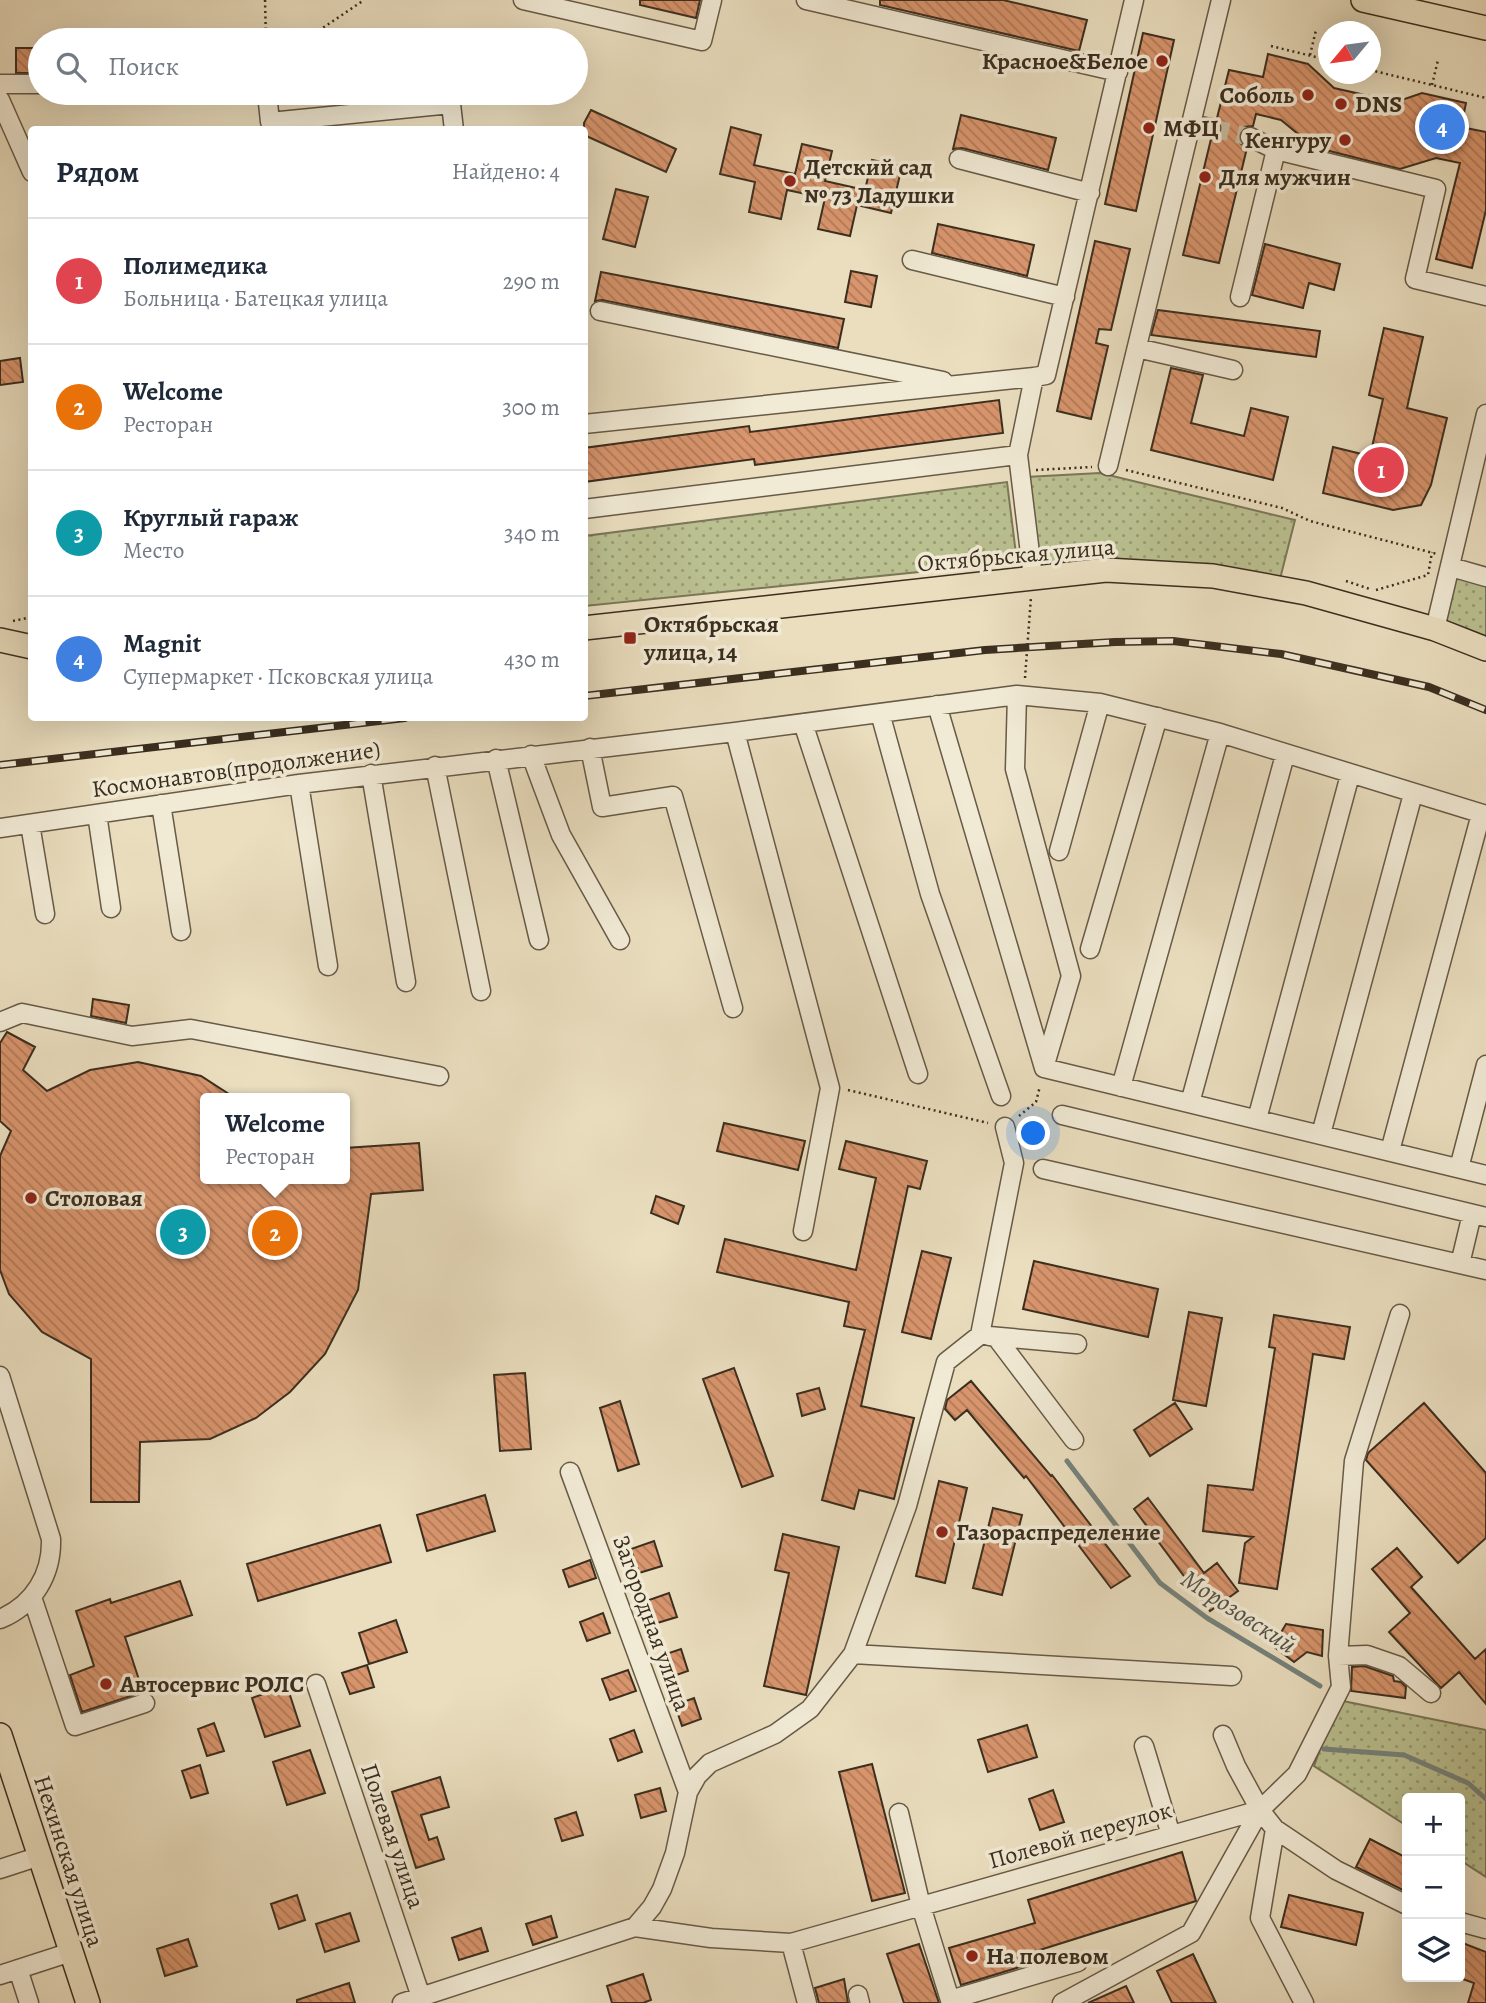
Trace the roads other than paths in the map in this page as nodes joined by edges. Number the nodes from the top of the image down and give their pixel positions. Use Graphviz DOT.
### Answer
graph roads {
  1 [pos="523,0"];
  2 [pos="712,0"];
  3 [pos="806,0"];
  4 [pos="1134,0"];
  5 [pos="1221,0"];
  6 [pos="1366,0"];
  7 [pos="1486,28"];
  8 [pos="1118,72"];
  9 [pos="0,84"];
  10 [pos="28,84"];
  11 [pos="0,100"];
  12 [pos="268,105"];
  13 [pos="441,105"];
  14 [pos="451,105"];
  15 [pos="1190,124"];
  16 [pos="454,126"];
  17 [pos="1211,128"];
  18 [pos="1250,137"];
  19 [pos="1276,150"];
  20 [pos="960,159"];
  21 [pos="28,163"];
  22 [pos="1090,193"];
  23 [pos="912,260"];
  24 [pos="1486,296"];
  25 [pos="1065,297"];
  26 [pos="1240,297"];
  27 [pos="600,311"];
  28 [pos="1137,348"];
  29 [pos="1233,370"];
  30 [pos="1034,377"];
  31 [pos="960,384"];
  32 [pos="1486,414"];
  33 [pos="588,424"];
  34 [pos="1019,463"];
  35 [pos="1108,466"];
  36 [pos="588,509"];
  37 [pos="1451,567"];
  38 [pos="1486,577"];
  39 [pos="1033,578"];
  40 [pos="588,628"];
  41 [pos="1434,628"];
  42 [pos="6,631"];
  43 [pos="28,645"];
  44 [pos="1486,649"];
  45 [pos="1021,695"];
  46 [pos="1100,703"];
  47 [pos="937,705"];
  48 [pos="880,713"];
  49 [pos="1158,718"];
  50 [pos="803,723"];
  51 [pos="735,732"];
  52 [pos="1220,733"];
  53 [pos="590,748"];
  54 [pos="531,755"];
  55 [pos="1285,755"];
  56 [pos="496,759"];
  57 [pos="435,766"];
  58 [pos="371,774"];
  59 [pos="1350,775"];
  60 [pos="299,784"];
  61 [pos="1413,794"];
  62 [pos="161,804"];
  63 [pos="97,814"];
  64 [pos="1484,814"];
  65 [pos="30,824"];
  66 [pos="0,828"];
  67 [pos="1059,851"];
  68 [pos="111,908"];
  69 [pos="45,914"];
  70 [pos="181,931"];
  71 [pos="539,940"];
  72 [pos="620,940"];
  73 [pos="1090,949"];
  74 [pos="328,966"];
  75 [pos="405,982"];
  76 [pos="481,991"];
  77 [pos="733,1008"];
  78 [pos="0,1022"];
  79 [pos="1486,1065"];
  80 [pos="1044,1068"];
  81 [pos="918,1074"];
  82 [pos="439,1076"];
  83 [pos="1121,1087"];
  84 [pos="1000,1096"];
  85 [pos="1190,1103"];
  86 [pos="1062,1115"];
  87 [pos="1257,1119"];
  88 [pos="1005,1127"];
  89 [pos="1321,1134"];
  90 [pos="1390,1151"];
  91 [pos="1459,1168"];
  92 [pos="1043,1169"];
  93 [pos="1486,1175"];
  94 [pos="1479,1215"];
  95 [pos="803,1231"];
  96 [pos="1460,1264"];
  97 [pos="1486,1270"];
  98 [pos="1400,1314"];
  99 [pos="988,1336"];
  100 [pos="1076,1344"];
  101 [pos="0,1376"];
  102 [pos="1074,1440"];
  103 [pos="570,1472"];
  104 [pos="32,1597"];
  105 [pos="0,1619"];
  106 [pos="853,1654"];
  107 [pos="1338,1656"];
  108 [pos="1232,1676"];
  109 [pos="316,1684"];
  110 [pos="1431,1693"];
  111 [pos="145,1703"];
  112 [pos="1223,1735"];
  113 [pos="1,1744"];
  114 [pos="1144,1746"];
  115 [pos="688,1792"];
  116 [pos="1260,1810"];
  117 [pos="899,1813"];
  118 [pos="1275,1829"];
  119 [pos="1171,1835"];
  120 [pos="40,1856"];
  121 [pos="0,1869"];
  122 [pos="1402,1903"];
  123 [pos="921,1906"];
  124 [pos="1465,1923"];
  125 [pos="635,1927"];
  126 [pos="1486,1929"];
  127 [pos="791,1943"];
  128 [pos="71,1952"];
  129 [pos="1078,1962"];
  130 [pos="18,1969"];
  131 [pos="0,1975"];
  132 [pos="422,2000"];
  133 [pos="29,2003"];
  134 [pos="88,2003"];
  135 [pos="402,2003"];
  136 [pos="807,2003"];
  137 [pos="1062,2003"];
  138 [pos="1304,2003"];
  1 -- 2 [label="street"];
  3 -- 8 [label="street"];
  4 -- 8 [label="street"];
  5 -- 15 [label="street"];
  6 -- 7 [label="main road"];
  8 -- 22 [label="street"];
  9 -- 10 [label="street"];
  11 -- 21 [label="street"];
  12 -- 13 [label="street"];
  14 -- 16 [label="street"];
  15 -- 17 [label="street"];
  15 -- 28 [label="street"];
  18 -- 19 [label="street"];
  19 -- 24 [label="street"];
  19 -- 26 [label="street"];
  20 -- 22 [label="street"];
  22 -- 25 [label="street"];
  23 -- 25 [label="street"];
  25 -- 30 [label="street"];
  27 -- 31 [label="street"];
  28 -- 29 [label="street"];
  28 -- 35 [label="street"];
  30 -- 31 [label="street"];
  30 -- 34 [label="street"];
  31 -- 33 [label="street"];
  32 -- 37 [label="street"];
  34 -- 36 [label="street"];
  34 -- 39 [label="street"];
  37 -- 38 [label="street"];
  37 -- 41 [label="street"];
  39 -- 40 [label="main road, Октябрьская улица"];
  39 -- 41 [label="main road, Октябрьская улица"];
  41 -- 44 [label="main road, Октябрьская улица"];
  42 -- 43 [label="main road"];
  45 -- 46 [label="street, Космонавтов(продолжение)"];
  45 -- 47 [label="street, Космонавтов(продолжение)"];
  45 -- 80 [label="street"];
  46 -- 49 [label="street, Космонавтов(продолжение)"];
  46 -- 67 [label="street"];
  47 -- 48 [label="street, Космонавтов(продолжение)"];
  47 -- 80 [label="street"];
  48 -- 50 [label="street, Космонавтов(продолжение)"];
  48 -- 84 [label="street"];
  49 -- 52 [label="street, Космонавтов(продолжение)"];
  49 -- 73 [label="street"];
  50 -- 51 [label="street, Космонавтов(продолжение)"];
  50 -- 81 [label="street"];
  51 -- 53 [label="street, Космонавтов(продолжение)"];
  51 -- 95 [label="street"];
  52 -- 55 [label="street, Космонавтов(продолжение)"];
  52 -- 83 [label="street"];
  53 -- 54 [label="street, Космонавтов(продолжение)"];
  53 -- 77 [label="street"];
  54 -- 56 [label="street, Космонавтов(продолжение)"];
  54 -- 72 [label="street"];
  55 -- 59 [label="street, Космонавтов(продолжение)"];
  55 -- 85 [label="street"];
  56 -- 57 [label="street, Космонавтов(продолжение)"];
  56 -- 71 [label="street"];
  57 -- 58 [label="street, Космонавтов(продолжение)"];
  57 -- 76 [label="street"];
  58 -- 60 [label="street, Космонавтов(продолжение)"];
  58 -- 75 [label="street"];
  59 -- 61 [label="street, Космонавтов(продолжение)"];
  59 -- 87 [label="street"];
  60 -- 62 [label="street, Космонавтов(продолжение)"];
  60 -- 74 [label="street"];
  61 -- 64 [label="street, Космонавтов(продолжение)"];
  61 -- 89 [label="street"];
  62 -- 63 [label="street, Космонавтов(продолжение)"];
  62 -- 70 [label="street"];
  63 -- 65 [label="street, Космонавтов(продолжение)"];
  63 -- 68 [label="street"];
  64 -- 90 [label="street"];
  65 -- 66 [label="street, Космонавтов(продолжение)"];
  65 -- 69 [label="street"];
  78 -- 82 [label="street"];
  79 -- 91 [label="street"];
  80 -- 83 [label="street"];
  83 -- 85 [label="street"];
  85 -- 87 [label="street"];
  86 -- 94 [label="street"];
  87 -- 89 [label="street"];
  88 -- 99 [label="street"];
  89 -- 90 [label="street"];
  90 -- 91 [label="street"];
  91 -- 93 [label="street"];
  92 -- 96 [label="street"];
  94 -- 96 [label="street"];
  96 -- 97 [label="street"];
  98 -- 107 [label="street, Полевой переулок"];
  99 -- 100 [label="street"];
  99 -- 102 [label="street"];
  99 -- 106 [label="street"];
  101 -- 104 [label="street"];
  103 -- 115 [label="street, Загородная улица"];
  104 -- 105 [label="street"];
  104 -- 111 [label="street"];
  106 -- 108 [label="street"];
  106 -- 115 [label="street"];
  107 -- 110 [label="street"];
  107 -- 116 [label="street, Полевой переулок"];
  109 -- 132 [label="street, Полевая улица"];
  112 -- 116 [label="street"];
  113 -- 120 [label="main road, Нехинская улица"];
  114 -- 119 [label="street"];
  115 -- 125 [label="street"];
  116 -- 118 [label="street"];
  116 -- 119 [label="street, Полевой переулок"];
  116 -- 137 [label="street"];
  117 -- 123 [label="street"];
  118 -- 122 [label="street"];
  118 -- 138 [label="street"];
  119 -- 123 [label="street, Полевой переулок"];
  120 -- 121 [label="street"];
  120 -- 128 [label="main road, Нехинская улица"];
  123 -- 127 [label="street, Полевой переулок"];
  123 -- 129 [label="street"];
  124 -- 126 [label="street"];
  125 -- 127 [label="street, Полевой переулок"];
  125 -- 132 [label="street, Полевой переулок"];
  127 -- 136 [label="street"];
  128 -- 130 [label="street"];
  128 -- 134 [label="main road, Нехинская улица"];
  130 -- 131 [label="street"];
  130 -- 133 [label="street"];
  132 -- 135 [label="street, Полевой переулок"];
}
